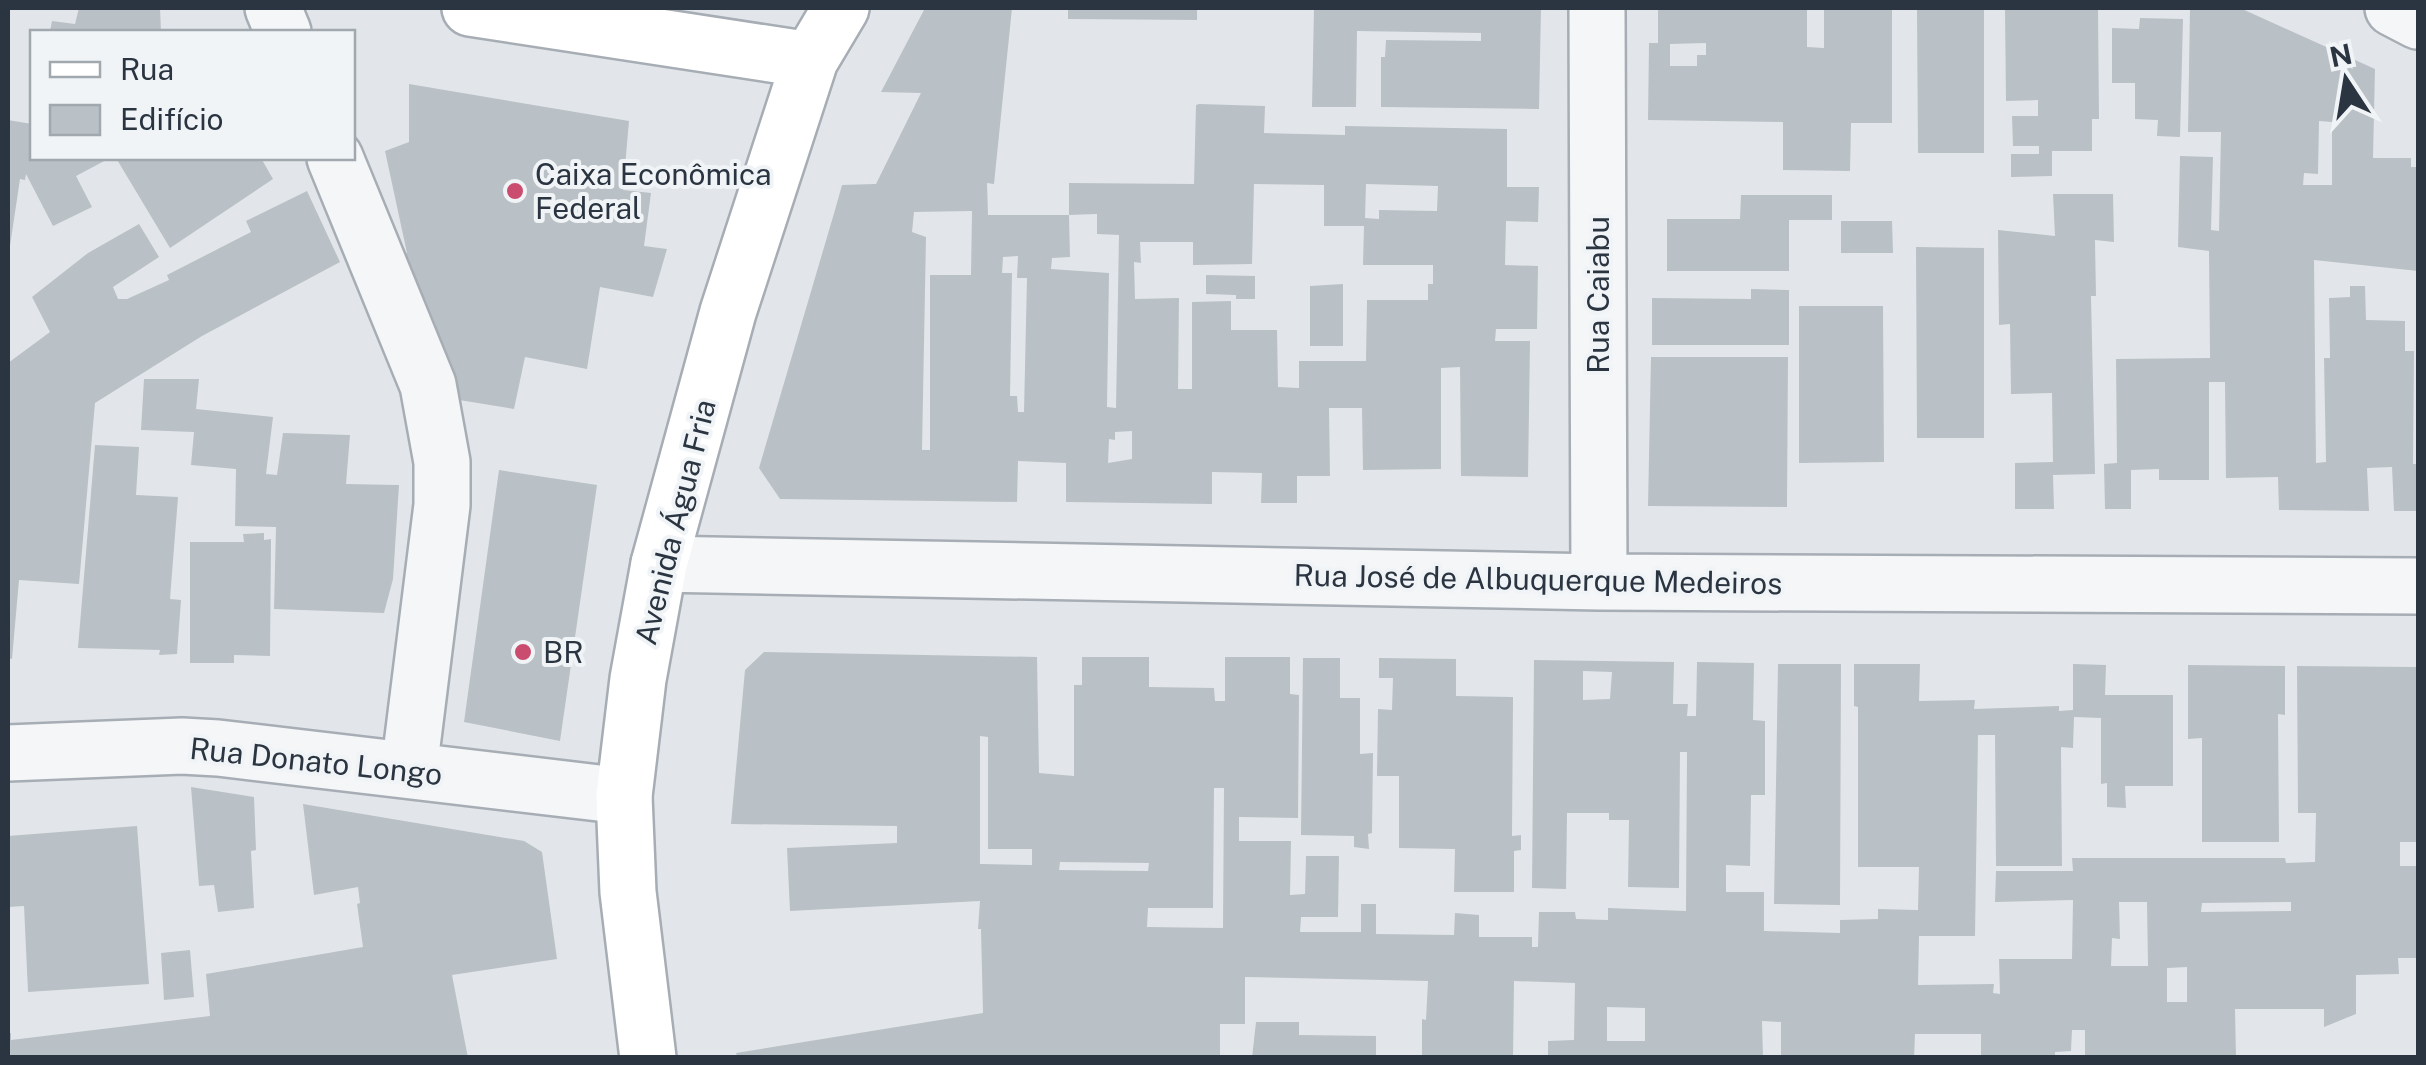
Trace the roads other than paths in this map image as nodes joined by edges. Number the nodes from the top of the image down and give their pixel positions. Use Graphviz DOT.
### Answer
graph roads {
  1 [pos="470,8"];
  2 [pos="841,8"];
  3 [pos="1597,8"];
  4 [pos="2393,8"];
  5 [pos="2418,21"];
  6 [pos="810,60"];
  7 [pos="336,160"];
  8 [pos="659,564"];
  9 [pos="1600,582"];
  10 [pos="2418,586"];
  11 [pos="8,752"];
  12 [pos="409,770"];
  13 [pos="624,796"];
  14 [pos="648,1058"];
  1 -- 6 [label="main road"];
  2 -- 6 [label="main road, Avenida Água Fria"];
  3 -- 9 [label="street, Rua Caiabu"];
  4 -- 5 [label="street"];
  6 -- 8 [label="main road, Avenida Água Fria"];
  7 -- 12 [label="street"];
  8 -- 9 [label="street, Rua José de Albuquerque Medeiros"];
  8 -- 13 [label="main road, Avenida Água Fria"];
  9 -- 10 [label="street, Rua José de Albuquerque Medeiros"];
  11 -- 12 [label="street, Rua Donato Longo"];
  12 -- 13 [label="street, Rua Donato Longo"];
  13 -- 14 [label="main road, Avenida Água Fria"];
}
